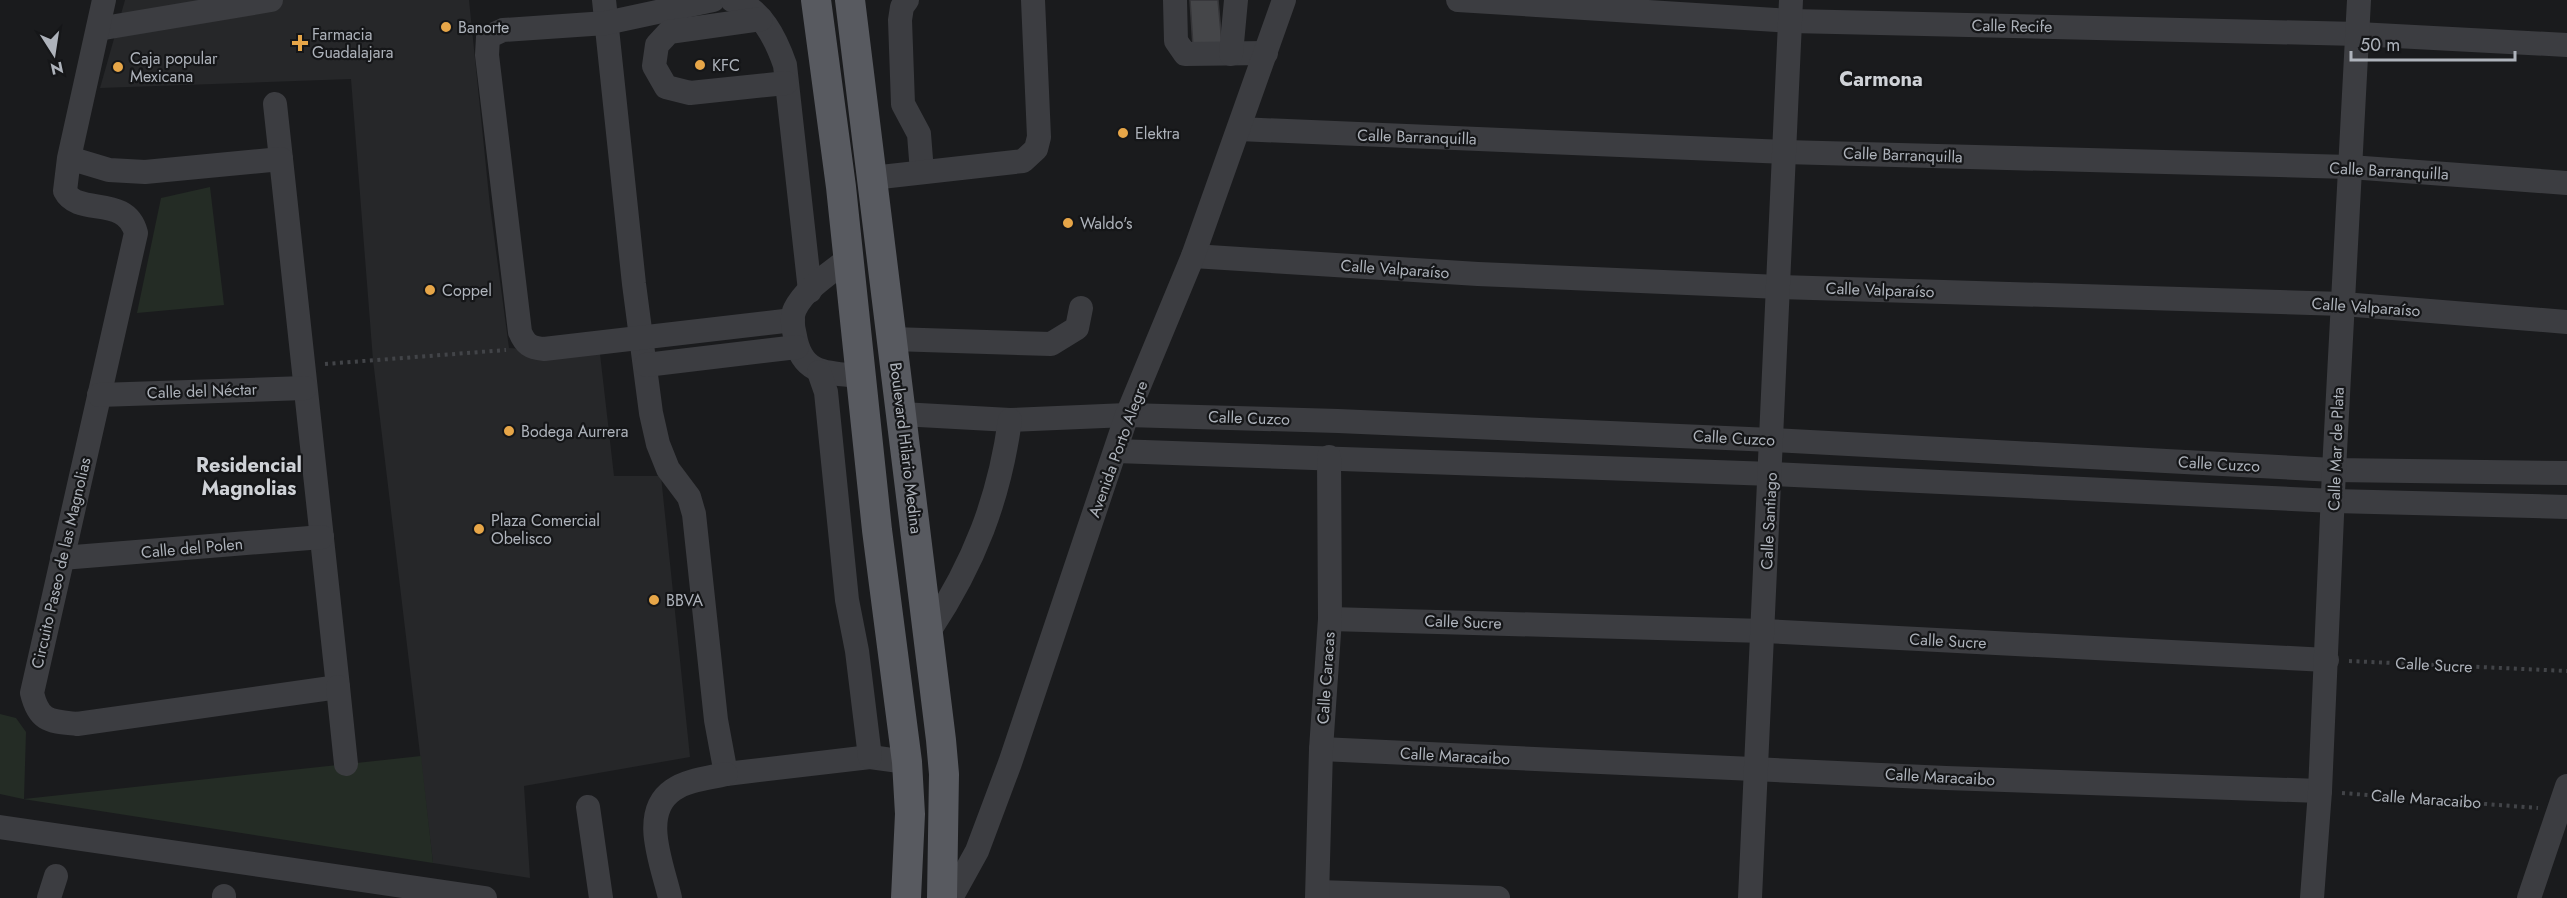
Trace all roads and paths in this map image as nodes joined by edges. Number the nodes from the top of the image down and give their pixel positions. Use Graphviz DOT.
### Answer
graph roads {
  1 [pos="104,0"];
  2 [pos="271,0"];
  3 [pos="713,0"];
  4 [pos="732,0"];
  5 [pos="872,0"];
  6 [pos="907,0"];
  7 [pos="1033,0"];
  8 [pos="1175,0"];
  9 [pos="1236,0"];
  10 [pos="1284,0"];
  11 [pos="1458,0"];
  12 [pos="2359,0"];
  13 [pos="813,4"];
  14 [pos="603,7"];
  15 [pos="1791,10"];
  16 [pos="852,14"];
  17 [pos="760,19"];
  18 [pos="98,29"];
  19 [pos="2358,34"];
  20 [pos="2567,45"];
  21 [pos="1266,53"];
  22 [pos="1231,54"];
  23 [pos="786,83"];
  24 [pos="275,104"];
  25 [pos="1239,129"];
  26 [pos="1784,152"];
  27 [pos="69,158"];
  28 [pos="281,159"];
  29 [pos="2350,168"];
  30 [pos="922,172"];
  31 [pos="872,178"];
  32 [pos="2567,183"];
  33 [pos="1193,256"];
  34 [pos="849,258"];
  35 [pos="1780,287"];
  36 [pos="810,291"];
  37 [pos="2343,304"];
  38 [pos="1081,308"];
  39 [pos="792,320"];
  40 [pos="2567,321"];
  41 [pos="642,339"];
  42 [pos="892,339"];
  43 [pos="797,347"];
  44 [pos="533,348"];
  45 [pos="646,365"];
  46 [pos="819,372"];
  47 [pos="304,376"];
  48 [pos="862,376"];
  49 [pos="99,395"];
  50 [pos="901,414"];
  51 [pos="1127,415"];
  52 [pos="1010,420"];
  53 [pos="1772,440"];
  54 [pos="1116,451"];
  55 [pos="1329,457"];
  56 [pos="2334,470"];
  57 [pos="2567,473"];
  58 [pos="1772,474"];
  59 [pos="2334,501"];
  60 [pos="2567,507"];
  61 [pos="322,537"];
  62 [pos="62,558"];
  63 [pos="1330,618"];
  64 [pos="930,630"];
  65 [pos="1764,631"];
  66 [pos="2327,660"];
  67 [pos="2567,671"];
  68 [pos="338,687"];
  69 [pos="1321,749"];
  70 [pos="870,757"];
  71 [pos="907,762"];
  72 [pos="346,764"];
  73 [pos="1757,768"];
  74 [pos="726,774"];
  75 [pos="2567,786"];
  76 [pos="2320,791"];
  77 [pos="588,807"];
  78 [pos="2559,810"];
  79 [pos="0,826"];
  80 [pos="2558,840"];
  81 [pos="1318,895"];
  82 [pos="484,898"];
  83 [pos="601,898"];
  84 [pos="670,898"];
  85 [pos="906,898"];
  86 [pos="942,898"];
  87 [pos="951,898"];
  88 [pos="1497,898"];
  89 [pos="1750,898"];
  90 [pos="2312,898"];
  91 [pos="2529,898"];
  1 -- 18 [label="street, Circuito Paseo de las Magnolias"];
  2 -- 18 [label="street"];
  3 -- 14 [label="street"];
  4 -- 17 [label="street"];
  5 -- 16 [label="main road"];
  6 -- 30 [label="street"];
  7 -- 30 [label="street"];
  8 -- 22 [label="street"];
  9 -- 22 [label="street"];
  10 -- 21 [label="street, Avenida Porto Alegre"];
  11 -- 15 [label="street, Calle Recife"];
  12 -- 19 [label="street, Calle Mar de Plata"];
  13 -- 34 [label="main road"];
  14 -- 41 [label="street"];
  14 -- 44 [label="street"];
  15 -- 19 [label="street, Calle Recife"];
  15 -- 26 [label="street, Calle Santiago"];
  16 -- 31 [label="main road, Boulevard Hilario Medina"];
  17 -- 23 [label="street"];
  17 -- 23 [label="street"];
  18 -- 27 [label="street, Circuito Paseo de las Magnolias"];
  19 -- 20 [label="street, Calle Recife"];
  19 -- 29 [label="street, Calle Mar de Plata"];
  21 -- 22 [label="street"];
  21 -- 25 [label="street, Avenida Porto Alegre"];
  23 -- 36 [label="street"];
  24 -- 28 [label="street"];
  25 -- 26 [label="street, Calle Barranquilla"];
  25 -- 33 [label="street, Avenida Porto Alegre"];
  26 -- 29 [label="street, Calle Barranquilla"];
  26 -- 35 [label="street, Calle Santiago"];
  27 -- 28 [label="street"];
  27 -- 49 [label="street, Circuito Paseo de las Magnolias"];
  28 -- 47 [label="street"];
  29 -- 32 [label="street, Calle Barranquilla"];
  29 -- 37 [label="street, Calle Mar de Plata"];
  30 -- 31 [label="street"];
  31 -- 42 [label="main road, Boulevard Hilario Medina"];
  33 -- 35 [label="street, Calle Valparaíso"];
  33 -- 51 [label="street, Avenida Porto Alegre"];
  34 -- 36 [label="street"];
  34 -- 48 [label="main road"];
  35 -- 37 [label="street, Calle Valparaíso"];
  35 -- 53 [label="street, Calle Santiago"];
  36 -- 39 [label="street"];
  37 -- 40 [label="street, Calle Valparaíso"];
  37 -- 56 [label="street, Calle Mar de Plata"];
  38 -- 42 [label="street"];
  39 -- 41 [label="street"];
  39 -- 43 [label="street"];
  41 -- 44 [label="street"];
  41 -- 45 [label="street"];
  42 -- 50 [label="main road, Boulevard Hilario Medina"];
  43 -- 45 [label="street"];
  43 -- 46 [label="street"];
  44 -- 47 [label="path"];
  45 -- 74 [label="street"];
  46 -- 48 [label="street"];
  46 -- 70 [label="street"];
  47 -- 49 [label="street, Calle del Néctar"];
  47 -- 61 [label="street"];
  48 -- 71 [label="main road"];
  49 -- 62 [label="street, Circuito Paseo de las Magnolias"];
  50 -- 52 [label="street, Calle Cuzco"];
  50 -- 64 [label="main road, Boulevard Hilario Medina"];
  51 -- 52 [label="street, Calle Cuzco"];
  51 -- 53 [label="street, Calle Cuzco"];
  51 -- 54 [label="street, Avenida Porto Alegre"];
  52 -- 64 [label="street"];
  53 -- 56 [label="street, Calle Cuzco"];
  53 -- 58 [label="street, Calle Santiago"];
  54 -- 55 [label="street, Calle Cuzco"];
  54 -- 87 [label="street, Avenida Porto Alegre"];
  55 -- 58 [label="street, Calle Cuzco"];
  55 -- 63 [label="street, Calle Caracas"];
  56 -- 57 [label="street, Calle Cuzco"];
  56 -- 59 [label="street, Calle Mar de Plata"];
  58 -- 59 [label="street, Calle Cuzco"];
  58 -- 65 [label="street, Calle Santiago"];
  59 -- 60 [label="street, Calle Cuzco"];
  59 -- 66 [label="street, Calle Mar de Plata"];
  61 -- 62 [label="street, Calle del Polen"];
  61 -- 68 [label="street"];
  62 -- 68 [label="street, Circuito Paseo de las Magnolias"];
  63 -- 65 [label="street, Calle Sucre"];
  63 -- 69 [label="street, Calle Caracas"];
  64 -- 86 [label="main road, Boulevard Hilario Medina"];
  65 -- 66 [label="street, Calle Sucre"];
  65 -- 73 [label="street, Calle Santiago"];
  66 -- 67 [label="path, Calle Sucre"];
  66 -- 76 [label="street, Calle Mar de Plata"];
  68 -- 72 [label="street"];
  69 -- 73 [label="street, Calle Maracaibo"];
  69 -- 81 [label="street, Calle Caracas"];
  70 -- 71 [label="street"];
  70 -- 74 [label="street"];
  71 -- 85 [label="main road"];
  73 -- 76 [label="street, Calle Maracaibo"];
  73 -- 89 [label="street, Calle Santiago"];
  74 -- 84 [label="street"];
  75 -- 78 [label="street"];
  76 -- 78 [label="path, Calle Maracaibo"];
  76 -- 90 [label="street, Calle Mar de Plata"];
  77 -- 83 [label="street"];
  78 -- 80 [label="street"];
  79 -- 82 [label="street"];
  80 -- 91 [label="street"];
  81 -- 88 [label="street"];
}
